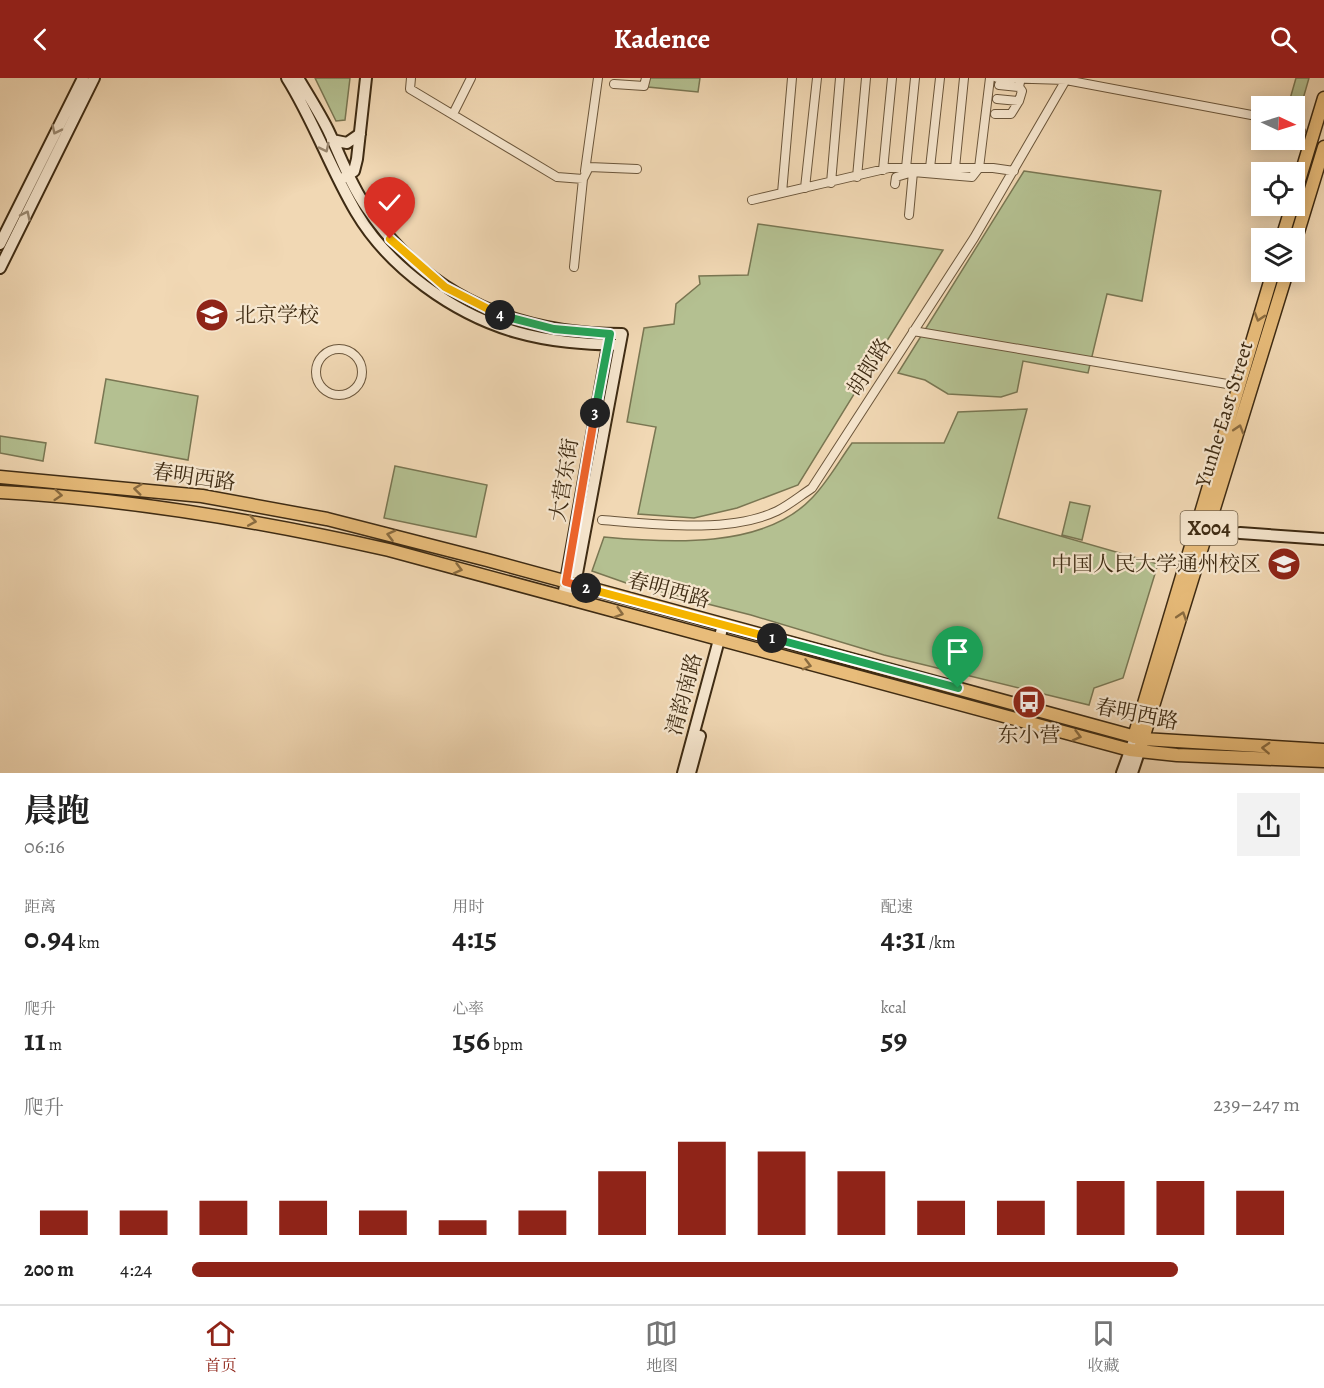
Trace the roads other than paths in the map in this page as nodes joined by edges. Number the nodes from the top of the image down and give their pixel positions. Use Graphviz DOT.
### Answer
graph roads {
  1 [pos="82,78"];
  2 [pos="94,78"];
  3 [pos="287,78"];
  4 [pos="298,78"];
  5 [pos="366,78"];
  6 [pos="411,78"];
  7 [pos="471,78"];
  8 [pos="598,78"];
  9 [pos="646,78"];
  10 [pos="792,78"];
  11 [pos="817,78"];
  12 [pos="840,78"];
  13 [pos="866,78"];
  14 [pos="892,78"];
  15 [pos="915,78"];
  16 [pos="940,78"];
  17 [pos="964,78"];
  18 [pos="990,78"];
  19 [pos="1066,79"];
  20 [pos="998,81"];
  21 [pos="1019,83"];
  22 [pos="614,84"];
  23 [pos="1324,98"];
  24 [pos="997,99"];
  25 [pos="1019,101"];
  26 [pos="453,114"];
  27 [pos="995,114"];
  28 [pos="1251,115"];
  29 [pos="360,134"];
  30 [pos="332,140"];
  31 [pos="1324,147"];
  32 [pos="1305,162"];
  33 [pos="930,168"];
  34 [pos="955,168"];
  35 [pos="979,168"];
  36 [pos="637,169"];
  37 [pos="883,170"];
  38 [pos="909,170"];
  39 [pos="1014,171"];
  40 [pos="584,175"];
  41 [pos="857,177"];
  42 [pos="345,178"];
  43 [pos="831,183"];
  44 [pos="895,184"];
  45 [pos="805,188"];
  46 [pos="782,193"];
  47 [pos="752,200"];
  48 [pos="909,215"];
  49 [pos="1299,228"];
  50 [pos="0,244"];
  51 [pos="574,267"];
  52 [pos="0,268"];
  53 [pos="1270,282"];
  54 [pos="1284,282"];
  55 [pos="913,330"];
  56 [pos="360,382"];
  57 [pos="1239,386"];
  58 [pos="0,477"];
  59 [pos="0,492"];
  60 [pos="602,520"];
  61 [pos="1240,533"];
  62 [pos="1324,539"];
  63 [pos="570,584"];
  64 [pos="568,598"];
  65 [pos="726,626"];
  66 [pos="722,642"];
  67 [pos="1137,744"];
  68 [pos="1324,750"];
  69 [pos="1324,761"];
  70 [pos="683,773"];
  71 [pos="690,773"];
  72 [pos="1122,773"];
  73 [pos="1132,773"];
  1 -- 50 [label="main road, one-way"];
  52 -- 2 [label="main road, one-way"];
  3 -- 42 [label="main road, one-way"];
  4 -- 30 [label="main road"];
  5 -- 29 [label="main road"];
  6 -- 26 [label="street"];
  7 -- 26 [label="street"];
  8 -- 40 [label="street"];
  9 -- 22 [label="street"];
  10 -- 46 [label="street"];
  11 -- 45 [label="street"];
  12 -- 43 [label="street"];
  13 -- 41 [label="street"];
  14 -- 37 [label="street"];
  15 -- 38 [label="street"];
  16 -- 33 [label="street"];
  17 -- 34 [label="street"];
  18 -- 35 [label="street"];
  19 -- 21 [label="street"];
  19 -- 28 [label="street"];
  19 -- 39 [label="street, 胡郎路"];
  20 -- 21 [label="street"];
  21 -- 25 [label="street"];
  23 -- 32 [label="main road"];
  24 -- 25 [label="street"];
  25 -- 27 [label="street"];
  26 -- 40 [label="street"];
  29 -- 30 [label="main road"];
  29 -- 42 [label="main road"];
  30 -- 42 [label="main road"];
  31 -- 49 [label="main road"];
  33 -- 34 [label="street"];
  33 -- 38 [label="street"];
  34 -- 35 [label="street"];
  35 -- 38 [label="street"];
  35 -- 39 [label="street"];
  36 -- 40 [label="street"];
  37 -- 38 [label="street"];
  37 -- 41 [label="street"];
  38 -- 44 [label="street"];
  38 -- 48 [label="street"];
  39 -- 55 [label="street, 胡郎路"];
  40 -- 51 [label="street"];
  41 -- 43 [label="street"];
  42 -- 63 [label="main road, 大营东街"];
  43 -- 45 [label="street"];
  45 -- 46 [label="street"];
  46 -- 47 [label="street"];
  53 -- 57 [label="main road, Yunhe East Street / X004, one-way"];
  67 -- 54 [label="main road, Yunhe East Street / X004, one-way"];
  55 -- 57 [label="street"];
  55 -- 60 [label="street, 胡郎路"];
  56 -- 56 [label="street"];
  57 -- 67 [label="main road, Yunhe East Street / X004"];
  63 -- 58 [label="main road, 春明西路, one-way"];
  59 -- 64 [label="main road, 春明西路, one-way"];
  61 -- 62 [label="main road"];
  63 -- 64 [label="main road, 大营东街"];
  63 -- 65 [label="main road, 春明西路"];
  64 -- 66 [label="main road, 春明西路, one-way"];
  65 -- 66 [label="main road, 清韵南路"];
  65 -- 67 [label="main road, 春明西路"];
  66 -- 67 [label="main road, 春明西路, one-way"];
  66 -- 70 [label="main road, 清韵南路"];
  66 -- 71 [label="main road, 清韵南路"];
  68 -- 67 [label="main road, 春明西路, one-way"];
  67 -- 69 [label="main road, 春明西路"];
  67 -- 72 [label="main road, Yunhe East Street / X004"];
  67 -- 73 [label="main road, Yunhe East Street / X004"];
}
